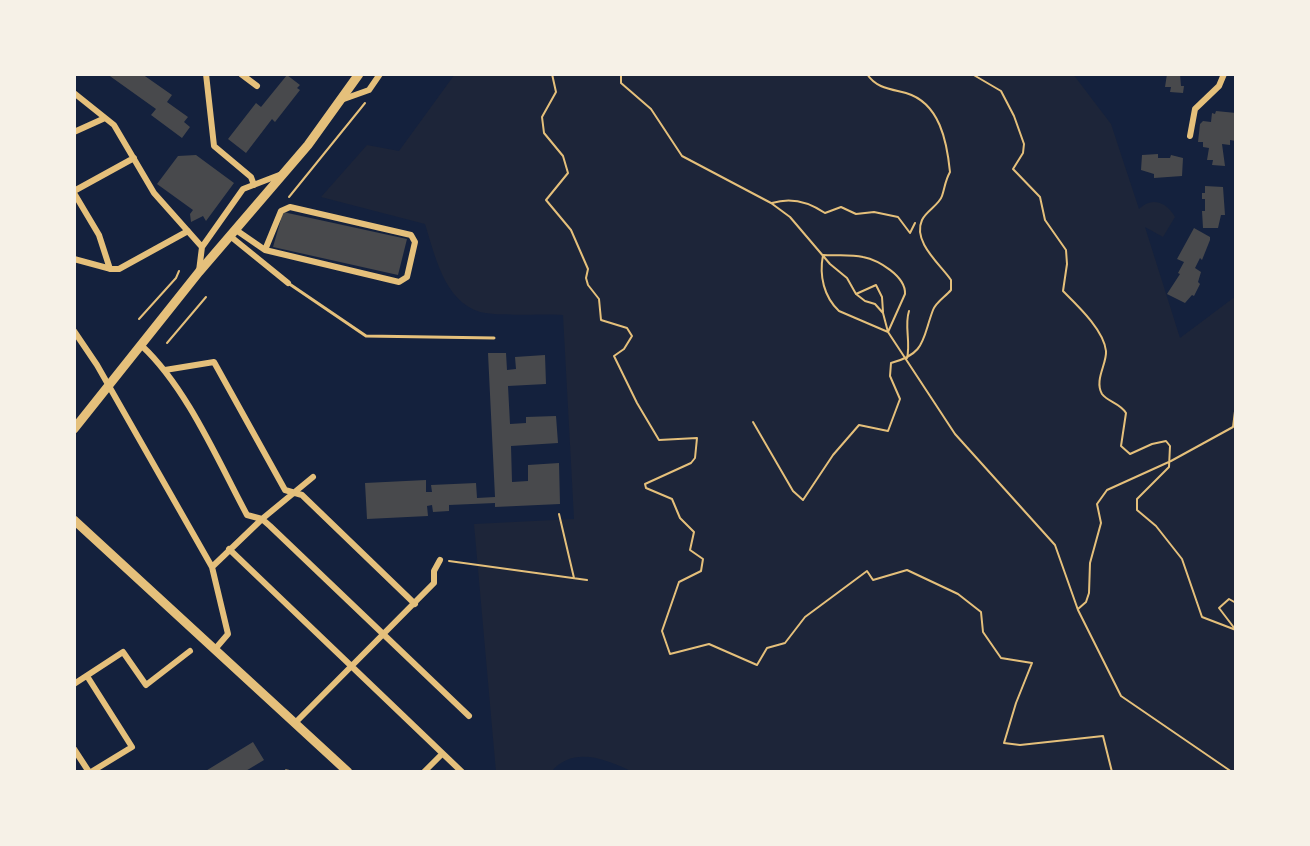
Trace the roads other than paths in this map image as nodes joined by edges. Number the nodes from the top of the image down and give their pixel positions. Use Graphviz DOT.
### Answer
graph roads {
  1 [pos="206,74"];
  2 [pos="241,74"];
  3 [pos="359,74"];
  4 [pos="380,74"];
  5 [pos="1224,74"];
  6 [pos="257,86"];
  7 [pos="74,93"];
  8 [pos="341,100"];
  9 [pos="105,118"];
  10 [pos="74,132"];
  11 [pos="1190,136"];
  12 [pos="134,158"];
  13 [pos="285,173"];
  14 [pos="254,185"];
  15 [pos="74,192"];
  16 [pos="188,231"];
  17 [pos="233,233"];
  18 [pos="202,247"];
  19 [pos="265,250"];
  20 [pos="74,259"];
  21 [pos="111,269"];
  22 [pos="199,272"];
  23 [pos="288,283"];
  24 [pos="74,331"];
  25 [pos="494,338"];
  26 [pos="142,346"];
  27 [pos="165,370"];
  28 [pos="109,387"];
  29 [pos="74,429"];
  30 [pos="313,477"];
  31 [pos="294,494"];
  32 [pos="262,519"];
  33 [pos="74,520"];
  34 [pos="229,549"];
  35 [pos="440,560"];
  36 [pos="212,567"];
  37 [pos="415,604"];
  38 [pos="384,636"];
  39 [pos="216,648"];
  40 [pos="190,651"];
  41 [pos="351,667"];
  42 [pos="87,676"];
  43 [pos="74,684"];
  44 [pos="469,716"];
  45 [pos="296,722"];
  46 [pos="74,749"];
  47 [pos="442,754"];
  48 [pos="286,771"];
  49 [pos="90,772"];
  50 [pos="293,772"];
  51 [pos="348,772"];
  52 [pos="424,772"];
  53 [pos="462,772"];
  1 -- 14 [label="street"];
  2 -- 6 [label="street"];
  3 -- 8 [label="main road"];
  4 -- 8 [label="street"];
  5 -- 11 [label="street"];
  7 -- 9 [label="street"];
  8 -- 13 [label="main road"];
  9 -- 10 [label="street"];
  9 -- 12 [label="street"];
  12 -- 15 [label="street"];
  12 -- 16 [label="street"];
  13 -- 14 [label="street"];
  13 -- 17 [label="main road"];
  14 -- 18 [label="street"];
  15 -- 21 [label="street"];
  16 -- 18 [label="street"];
  16 -- 21 [label="street"];
  17 -- 19 [label="street"];
  17 -- 22 [label="main road"];
  17 -- 23 [label="street"];
  18 -- 22 [label="street"];
  19 -- 19 [label="street"];
  20 -- 21 [label="street"];
  22 -- 26 [label="main road"];
  23 -- 25 [label="lane"];
  24 -- 28 [label="street"];
  26 -- 27 [label="street"];
  26 -- 28 [label="main road"];
  27 -- 31 [label="street"];
  27 -- 32 [label="street"];
  28 -- 29 [label="main road"];
  28 -- 36 [label="street"];
  30 -- 31 [label="street"];
  31 -- 32 [label="street"];
  31 -- 37 [label="street"];
  32 -- 34 [label="street"];
  32 -- 38 [label="street"];
  33 -- 39 [label="main road"];
  34 -- 36 [label="street"];
  34 -- 41 [label="street"];
  35 -- 37 [label="street"];
  36 -- 39 [label="street"];
  37 -- 38 [label="street"];
  38 -- 41 [label="street"];
  38 -- 44 [label="street"];
  39 -- 45 [label="main road"];
  40 -- 42 [label="street"];
  41 -- 45 [label="street"];
  41 -- 47 [label="street"];
  42 -- 43 [label="street"];
  42 -- 49 [label="street"];
  45 -- 51 [label="main road"];
  46 -- 49 [label="street"];
  47 -- 52 [label="street"];
  47 -- 53 [label="street"];
  48 -- 50 [label="lane"];
}
